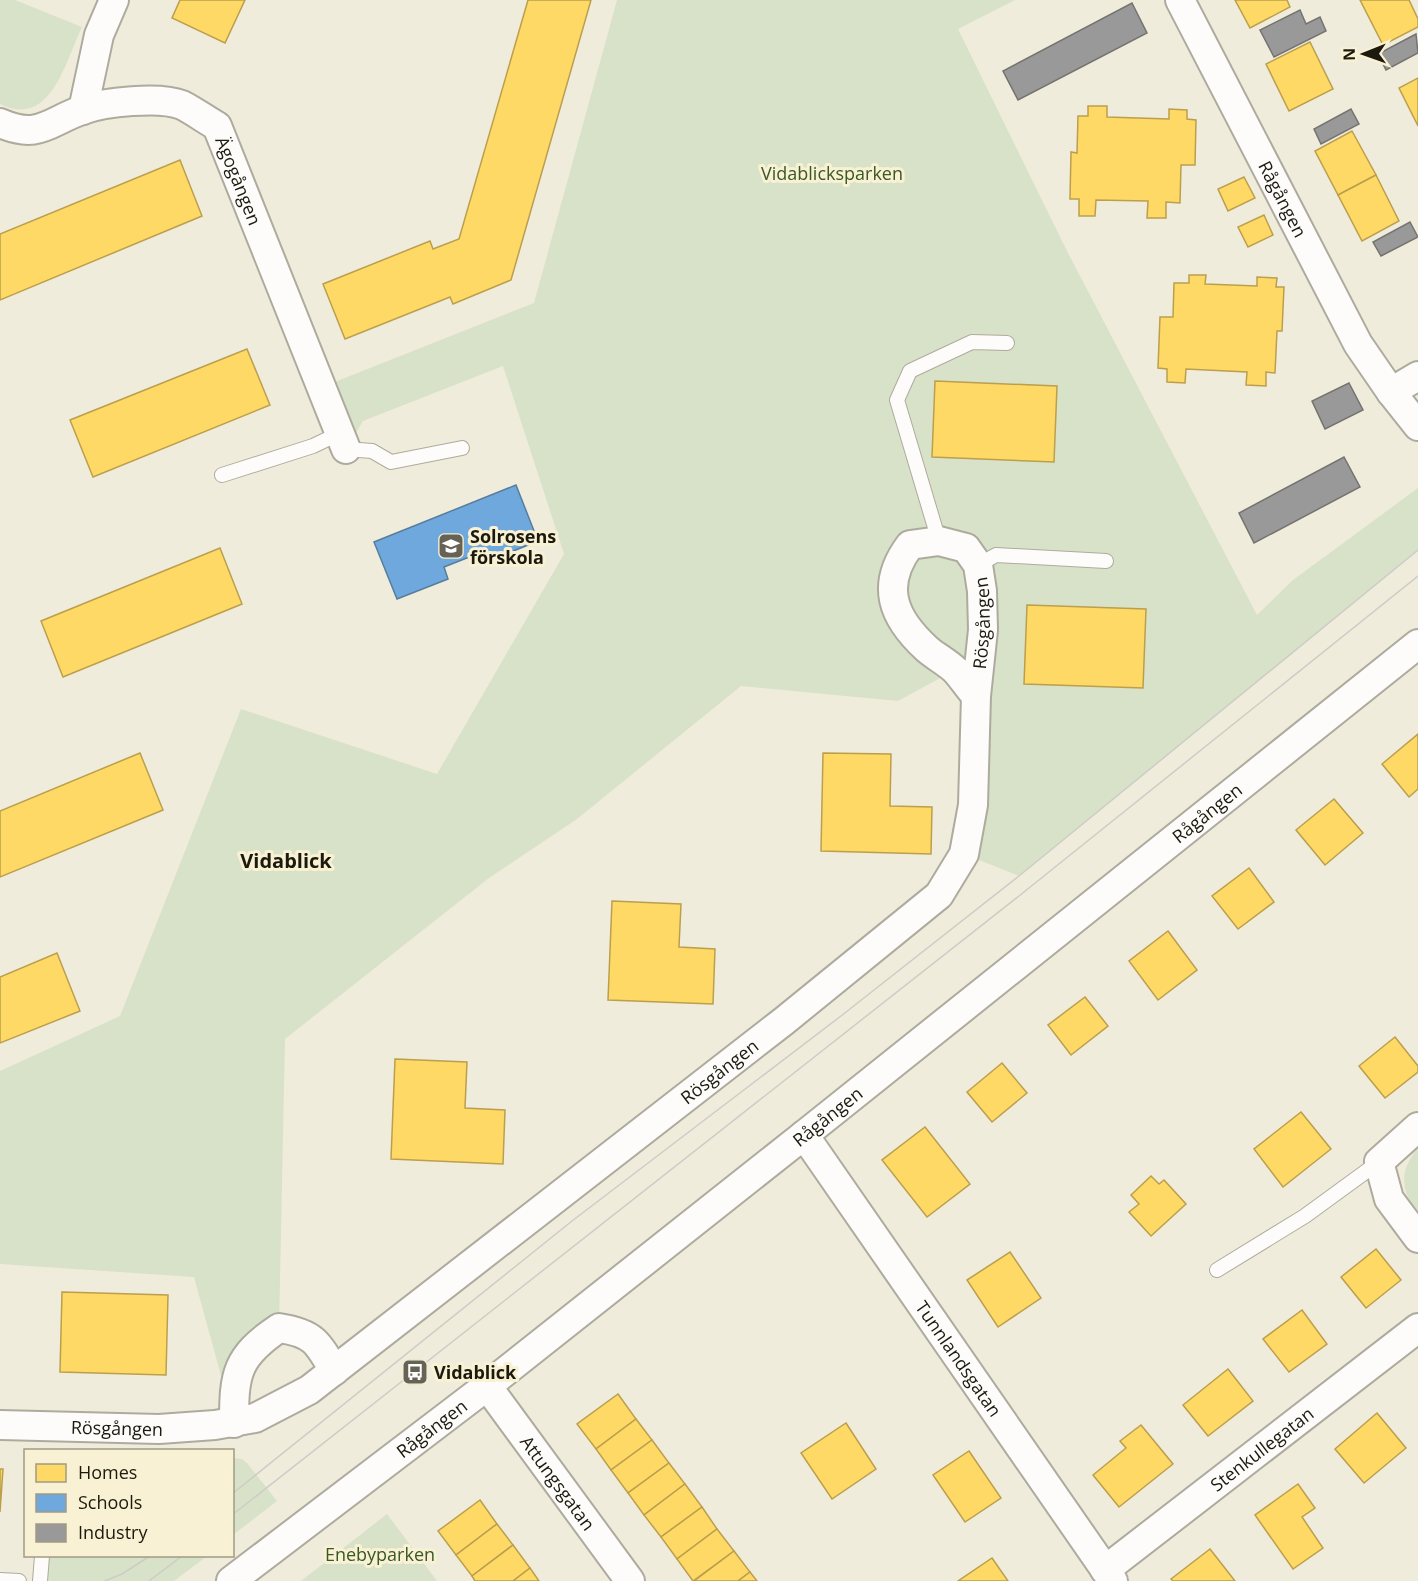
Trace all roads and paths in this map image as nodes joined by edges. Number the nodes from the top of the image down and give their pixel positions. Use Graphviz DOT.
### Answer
graph roads {
  1 [pos="114,0"];
  2 [pos="1180,0"];
  3 [pos="83,110"];
  4 [pos="0,123"];
  5 [pos="1007,343"];
  6 [pos="1418,376"];
  7 [pos="1391,392"];
  8 [pos="1418,426"];
  9 [pos="343,441"];
  10 [pos="462,448"];
  11 [pos="222,475"];
  12 [pos="939,541"];
  13 [pos="1106,561"];
  14 [pos="978,564"];
  15 [pos="1418,644"];
  16 [pos="976,696"];
  17 [pos="1418,1127"];
  18 [pos="804,1135"];
  19 [pos="1379,1162"];
  20 [pos="1418,1238"];
  21 [pos="1217,1270"];
  22 [pos="1418,1328"];
  23 [pos="334,1371"];
  24 [pos="487,1386"];
  25 [pos="234,1423"];
  26 [pos="0,1425"];
  27 [pos="42,1557"];
  28 [pos="1109,1576"];
  29 [pos="0,1580"];
  30 [pos="19,1581"];
  31 [pos="40,1581"];
  32 [pos="231,1581"];
  33 [pos="630,1581"];
  1 -- 3 [label="street"];
  2 -- 7 [label="street, Rågången"];
  3 -- 4 [label="street, Ägogången"];
  3 -- 9 [label="street, Ägogången"];
  5 -- 12 [label="lane"];
  6 -- 7 [label="street"];
  7 -- 8 [label="street, Rågången"];
  9 -- 10 [label="lane"];
  9 -- 11 [label="lane"];
  12 -- 14 [label="street, Rösgången"];
  12 -- 16 [label="street, Rösgången"];
  13 -- 14 [label="lane"];
  14 -- 16 [label="street, Rösgången"];
  15 -- 18 [label="street, Rågången"];
  16 -- 23 [label="street, Rösgången"];
  17 -- 19 [label="street"];
  18 -- 24 [label="street, Rågången"];
  18 -- 28 [label="street, Tunnlandsgatan"];
  19 -- 20 [label="street"];
  19 -- 21 [label="lane"];
  22 -- 28 [label="street, Stenkullegatan"];
  23 -- 25 [label="street, Rösgången"];
  23 -- 25 [label="street"];
  24 -- 32 [label="street, Rågången"];
  24 -- 33 [label="street, Attungsgatan"];
  25 -- 26 [label="street, Rösgången"];
  27 -- 31 [label="lane"];
  29 -- 30 [label="lane"];
}
